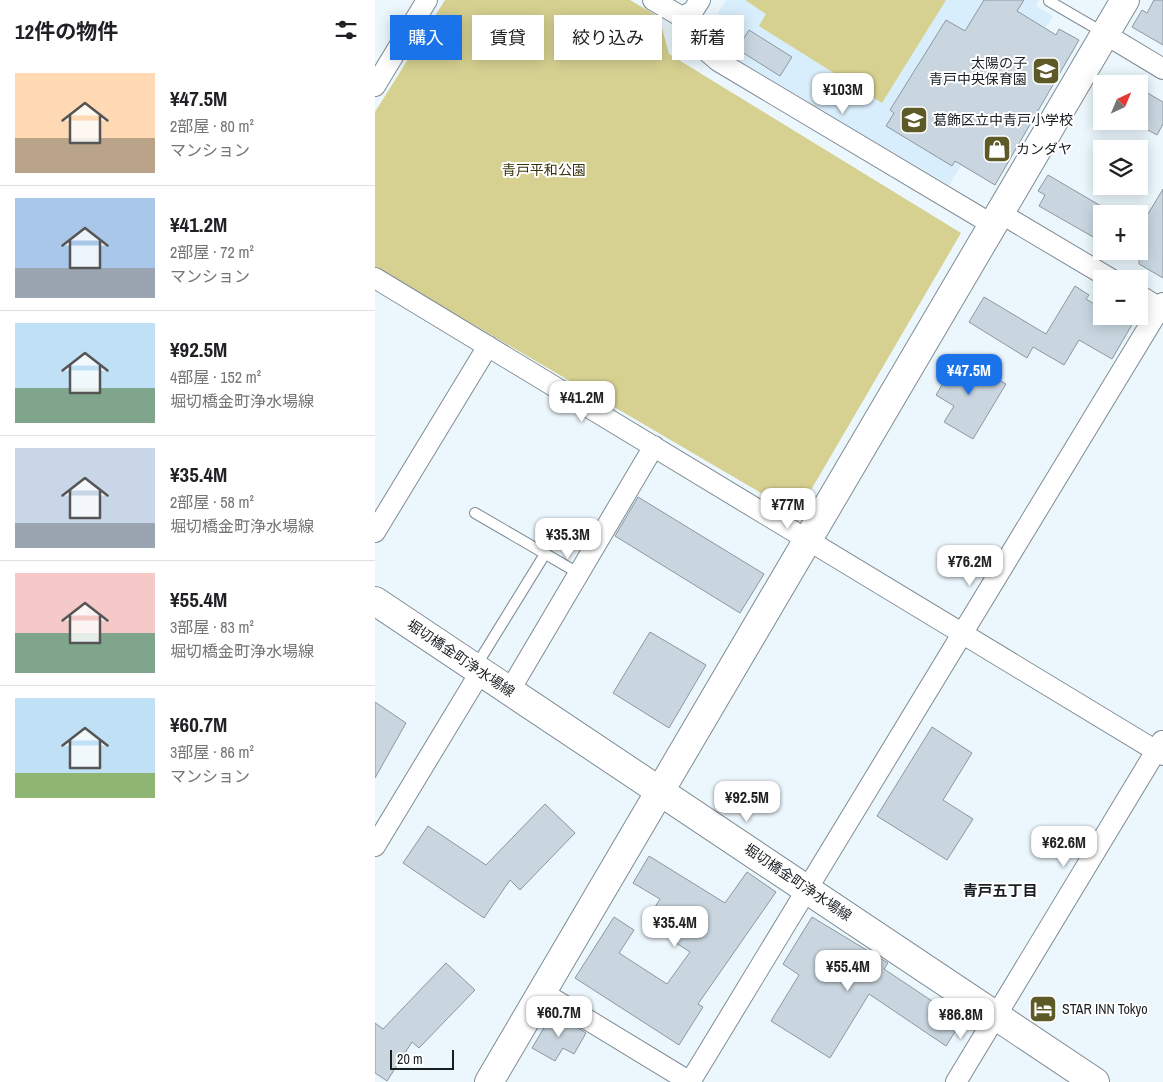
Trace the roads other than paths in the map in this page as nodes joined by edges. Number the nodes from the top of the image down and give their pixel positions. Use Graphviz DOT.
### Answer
graph roads {
  1 [pos="427,0"];
  2 [pos="653,0"];
  3 [pos="699,0"];
  4 [pos="1125,0"];
  5 [pos="1049,1"];
  6 [pos="679,15"];
  7 [pos="686,15"];
  8 [pos="1105,34"];
  9 [pos="717,60"];
  10 [pos="1163,69"];
  11 [pos="375,86"];
  12 [pos="997,219"];
  13 [pos="1094,270"];
  14 [pos="375,278"];
  15 [pos="1148,300"];
  16 [pos="1162,307"];
  17 [pos="487,346"];
  18 [pos="654,446"];
  19 [pos="475,513"];
  20 [pos="375,532"];
  21 [pos="807,538"];
  22 [pos="545,554"];
  23 [pos="580,574"];
  24 [pos="375,601"];
  25 [pos="962,633"];
  26 [pos="478,669"];
  27 [pos="510,690"];
  28 [pos="1161,748"];
  29 [pos="661,790"];
  30 [pos="375,846"];
  31 [pos="807,889"];
  32 [pos="542,992"];
  33 [pos="996,1015"];
  34 [pos="1093,1081"];
  35 [pos="489,1082"];
  36 [pos="690,1082"];
  37 [pos="956,1082"];
  1 -- 11 [label="street"];
  2 -- 6 [label="street"];
  3 -- 7 [label="street"];
  4 -- 8 [label="street"];
  5 -- 8 [label="lane"];
  8 -- 10 [label="street"];
  8 -- 12 [label="street"];
  9 -- 12 [label="street"];
  12 -- 13 [label="street"];
  12 -- 21 [label="street"];
  14 -- 17 [label="street"];
  15 -- 16 [label="street"];
  16 -- 25 [label="street"];
  17 -- 18 [label="street"];
  17 -- 20 [label="street"];
  18 -- 21 [label="street"];
  18 -- 23 [label="street"];
  19 -- 22 [label="lane"];
  21 -- 25 [label="street"];
  21 -- 29 [label="street"];
  22 -- 23 [label="lane"];
  22 -- 26 [label="lane"];
  23 -- 27 [label="street"];
  24 -- 26 [label="street, 堀切橋金町浄水場線"];
  25 -- 28 [label="street"];
  25 -- 31 [label="street"];
  26 -- 27 [label="street, 堀切橋金町浄水場線"];
  26 -- 30 [label="street"];
  27 -- 29 [label="street, 堀切橋金町浄水場線"];
  28 -- 33 [label="street"];
  29 -- 31 [label="street, 堀切橋金町浄水場線"];
  29 -- 32 [label="street"];
  31 -- 33 [label="street, 堀切橋金町浄水場線"];
  31 -- 36 [label="street"];
  32 -- 35 [label="street"];
  32 -- 36 [label="street"];
  33 -- 34 [label="street, 堀切橋金町浄水場線"];
  33 -- 37 [label="street"];
}
